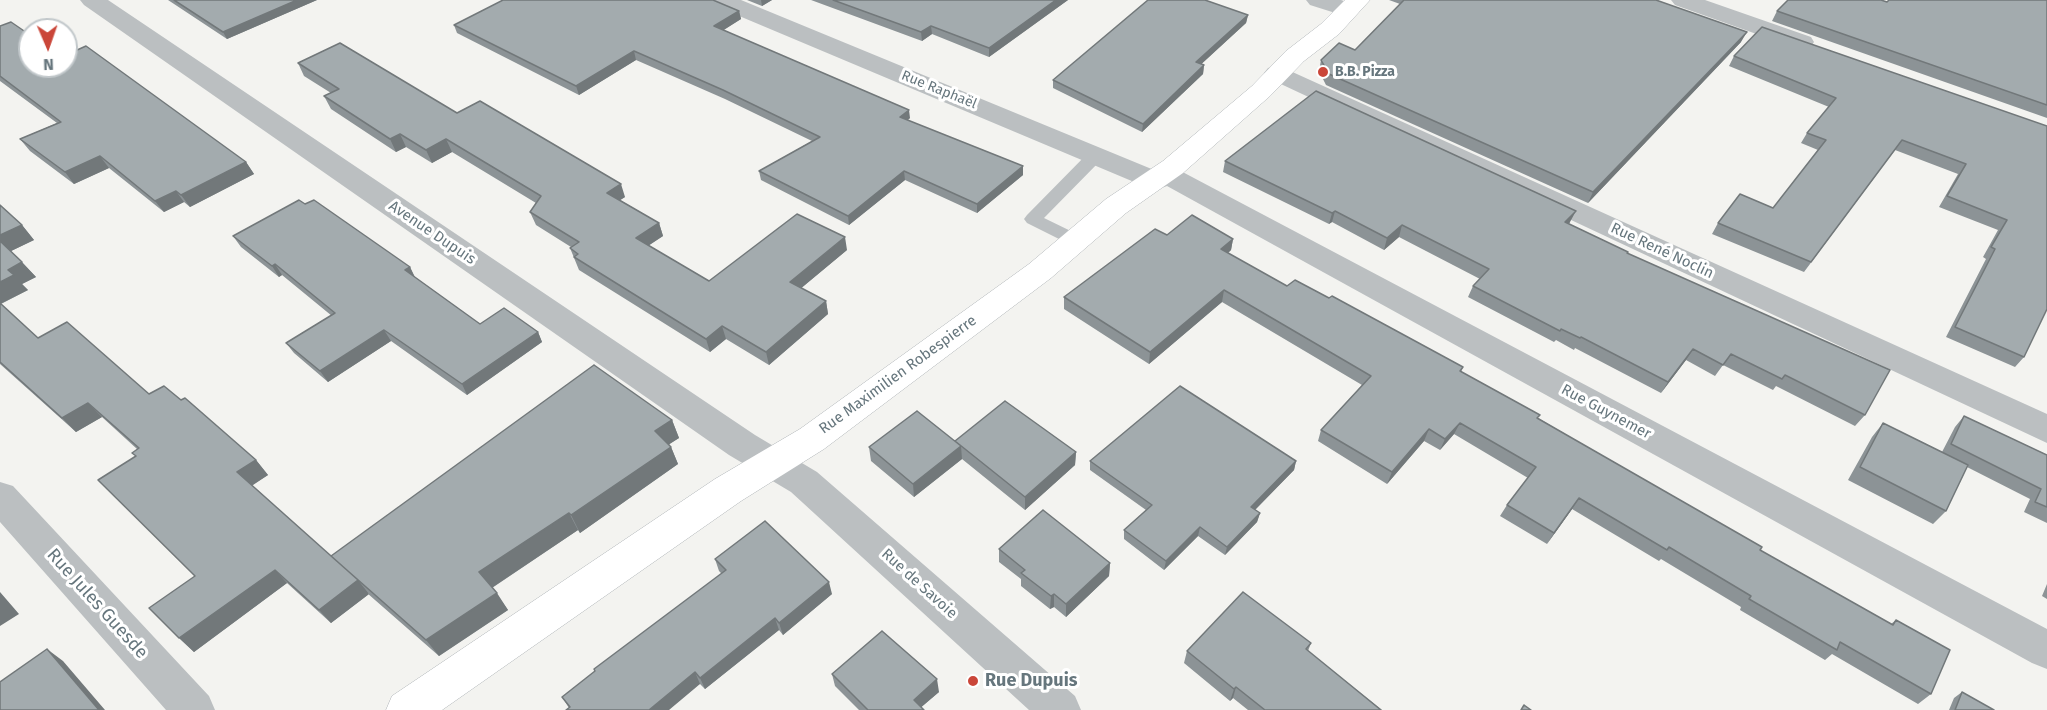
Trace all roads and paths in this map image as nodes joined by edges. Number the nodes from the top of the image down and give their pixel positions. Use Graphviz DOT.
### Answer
graph roads {
  1 [pos="92,0"];
  2 [pos="721,0"];
  3 [pos="1318,0"];
  4 [pos="1683,0"];
  5 [pos="1353,5"];
  6 [pos="1827,51"];
  7 [pos="1277,73"];
  8 [pos="1096,155"];
  9 [pos="1160,178"];
  10 [pos="1075,240"];
  11 [pos="2047,429"];
  12 [pos="773,463"];
  13 [pos="0,497"];
  14 [pos="2047,650"];
  15 [pos="194,710"];
  16 [pos="406,710"];
  17 [pos="1060,710"];
  1 -- 12 [label="street, Avenue Dupuis"];
  2 -- 8 [label="street, Rue Raphaël"];
  3 -- 5 [label="street"];
  4 -- 6 [label="street"];
  5 -- 7 [label="street, Rue Maximilien Robespierre"];
  7 -- 9 [label="street, Rue Maximilien Robespierre"];
  7 -- 11 [label="street, Rue René Noclin"];
  8 -- 9 [label="street, Rue Raphaël"];
  8 -- 10 [label="lane"];
  9 -- 10 [label="street, Rue Maximilien Robespierre"];
  9 -- 14 [label="street, Rue Guynemer"];
  10 -- 12 [label="street, Rue Maximilien Robespierre"];
  12 -- 16 [label="street, Rue Maximilien Robespierre"];
  12 -- 17 [label="street, Rue de Savoie"];
  13 -- 15 [label="street, Rue Jules Guesde"];
}
